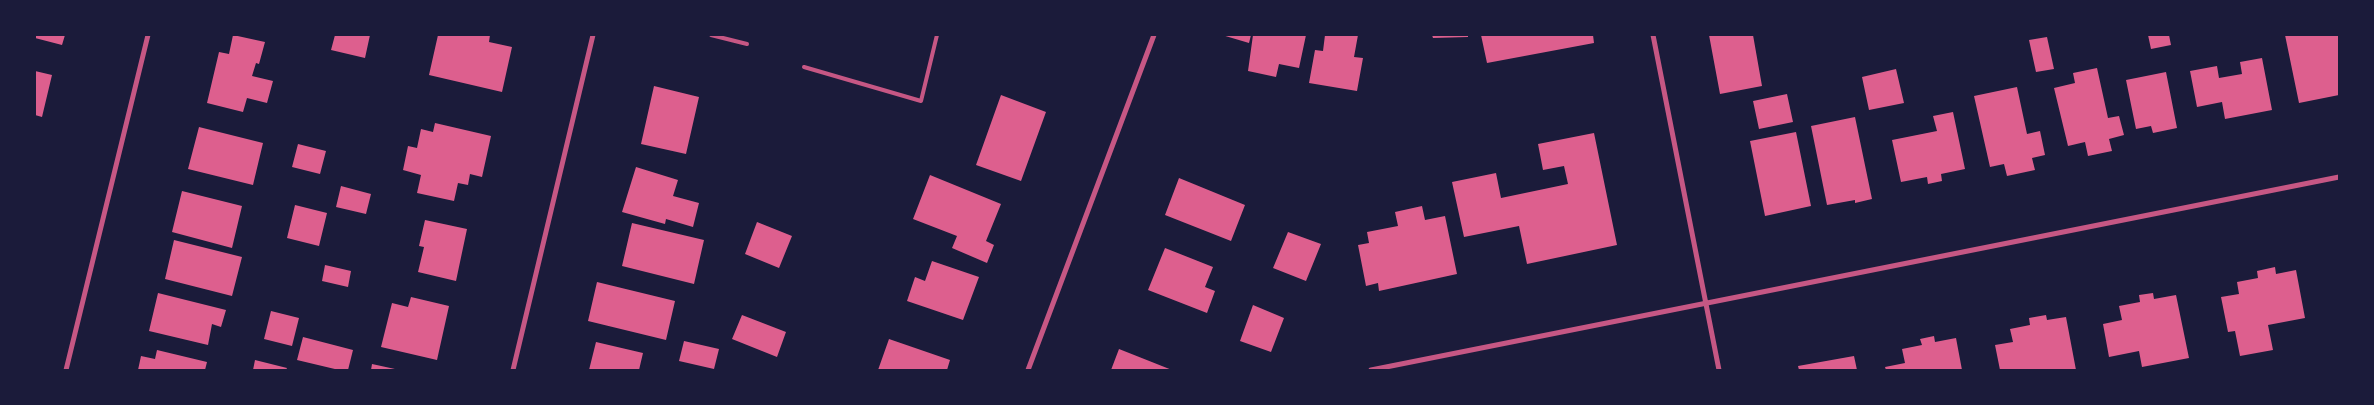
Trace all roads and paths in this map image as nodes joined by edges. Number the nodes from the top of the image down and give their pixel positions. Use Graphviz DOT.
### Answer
graph roads {
  1 [pos="148,35"];
  2 [pos="593,35"];
  3 [pos="711,35"];
  4 [pos="937,35"];
  5 [pos="1154,35"];
  6 [pos="1653,35"];
  7 [pos="748,44"];
  8 [pos="804,68"];
  9 [pos="2339,177"];
  10 [pos="1705,302"];
  11 [pos="66,370"];
  12 [pos="513,370"];
  13 [pos="1028,370"];
  14 [pos="1371,370"];
  15 [pos="1719,370"];
  1 -- 11 [label="street"];
  2 -- 12 [label="street"];
  3 -- 7 [label="lane"];
  4 -- 8 [label="lane"];
  5 -- 13 [label="street"];
  6 -- 10 [label="street"];
  9 -- 10 [label="street"];
  10 -- 14 [label="street"];
  10 -- 15 [label="street"];
}
